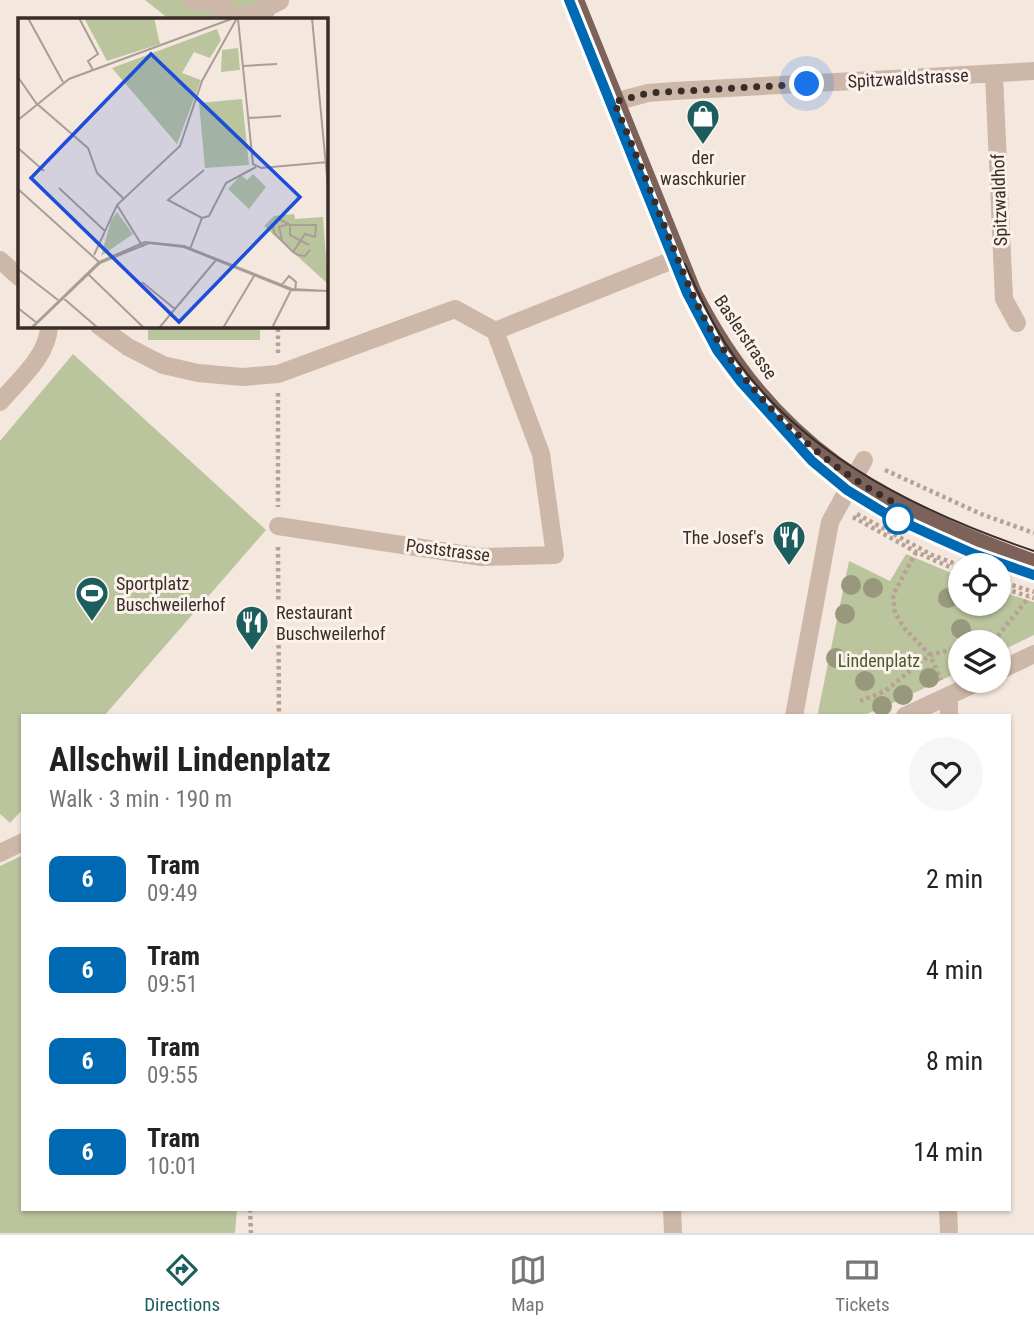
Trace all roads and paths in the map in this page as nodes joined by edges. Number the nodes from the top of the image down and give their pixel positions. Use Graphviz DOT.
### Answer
graph roads {
  1 [pos="191,0"];
  2 [pos="575,0"];
  3 [pos="221,1"];
  4 [pos="280,1"];
  5 [pos="1034,71"];
  6 [pos="994,74"];
  7 [pos="614,102"];
  8 [pos="677,258"];
  9 [pos="0,260"];
  10 [pos="18,276"];
  11 [pos="1017,323"];
  12 [pos="49,327"];
  13 [pos="100,327"];
  14 [pos="495,331"];
  15 [pos="0,402"];
  16 [pos="863,460"];
  17 [pos="853,479"];
  18 [pos="867,514"];
  19 [pos="278,526"];
  20 [pos="1034,533"];
  21 [pos="916,552"];
  22 [pos="1034,563"];
  23 [pos="948,566"];
  24 [pos="1011,585"];
  25 [pos="1011,591"];
  26 [pos="1034,592"];
  27 [pos="1032,598"];
  28 [pos="1003,630"];
  29 [pos="948,650"];
  30 [pos="1034,654"];
  31 [pos="930,655"];
  32 [pos="1011,665"];
  33 [pos="955,693"];
  34 [pos="949,696"];
  35 [pos="860,701"];
  36 [pos="794,714"];
  37 [pos="909,714"];
  38 [pos="949,714"];
  39 [pos="21,843"];
  40 [pos="0,853"];
  41 [pos="250,1211"];
  42 [pos="672,1211"];
  43 [pos="948,1211"];
  44 [pos="251,1233"];
  45 [pos="673,1233"];
  46 [pos="948,1233"];
  1 -- 3 [label="street"];
  2 -- 7 [label="main road, Baslerstrasse"];
  3 -- 4 [label="street"];
  5 -- 6 [label="street, Spitzwaldstrasse"];
  6 -- 7 [label="street, Spitzwaldstrasse"];
  6 -- 11 [label="street, Spitzwaldhof"];
  7 -- 8 [label="main road, Baslerstrasse"];
  8 -- 14 [label="street"];
  8 -- 17 [label="main road, Baslerstrasse"];
  9 -- 10 [label="street"];
  12 -- 15 [label="street"];
  13 -- 14 [label="street"];
  14 -- 19 [label="street, Poststrasse"];
  16 -- 17 [label="street"];
  16 -- 20 [label="path"];
  17 -- 22 [label="main road, Baslerstrasse"];
  17 -- 36 [label="street"];
  18 -- 21 [label="path"];
  21 -- 23 [label="path"];
  21 -- 31 [label="path"];
  24 -- 26 [label="path"];
  25 -- 27 [label="path"];
  27 -- 28 [label="path"];
  29 -- 31 [label="path"];
  30 -- 32 [label="street"];
  31 -- 34 [label="path"];
  31 -- 35 [label="path"];
  33 -- 34 [label="street"];
  34 -- 37 [label="street"];
  34 -- 38 [label="street"];
  39 -- 40 [label="street"];
  41 -- 44 [label="path"];
  42 -- 45 [label="street"];
  43 -- 46 [label="street"];
}
